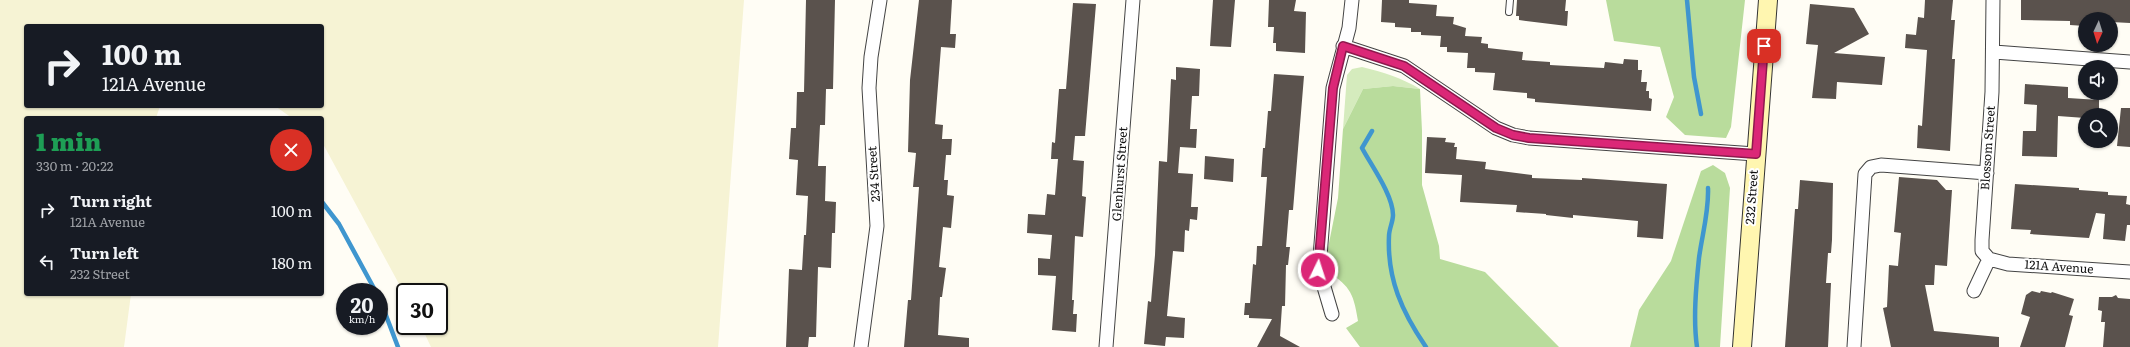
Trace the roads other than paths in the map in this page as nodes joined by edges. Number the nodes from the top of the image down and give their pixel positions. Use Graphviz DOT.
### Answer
graph roads {
  1 [pos="880,0"];
  2 [pos="1133,0"];
  3 [pos="1352,0"];
  4 [pos="1510,0"];
  5 [pos="1768,0"];
  6 [pos="1993,0"];
  7 [pos="1509,12"];
  8 [pos="1343,46"];
  9 [pos="1994,52"];
  10 [pos="2130,62"];
  11 [pos="1756,154"];
  12 [pos="1987,173"];
  13 [pos="1989,259"];
  14 [pos="2130,272"];
  15 [pos="1974,291"];
  16 [pos="1332,314"];
  17 [pos="861,347"];
  18 [pos="1106,347"];
  19 [pos="1742,347"];
  20 [pos="1854,347"];
  1 -- 17 [label="street, 234 Street"];
  2 -- 18 [label="street, Glenhurst Street"];
  3 -- 8 [label="street"];
  4 -- 7 [label="lane"];
  5 -- 11 [label="main road, 232 Street"];
  6 -- 9 [label="street, Blossom Street"];
  8 -- 11 [label="street"];
  8 -- 16 [label="street"];
  9 -- 10 [label="street"];
  9 -- 12 [label="street, Blossom Street"];
  11 -- 19 [label="main road, 232 Street"];
  12 -- 13 [label="street, Blossom Street"];
  12 -- 20 [label="street"];
  13 -- 14 [label="street, 121A Avenue"];
  13 -- 15 [label="street"];
}
